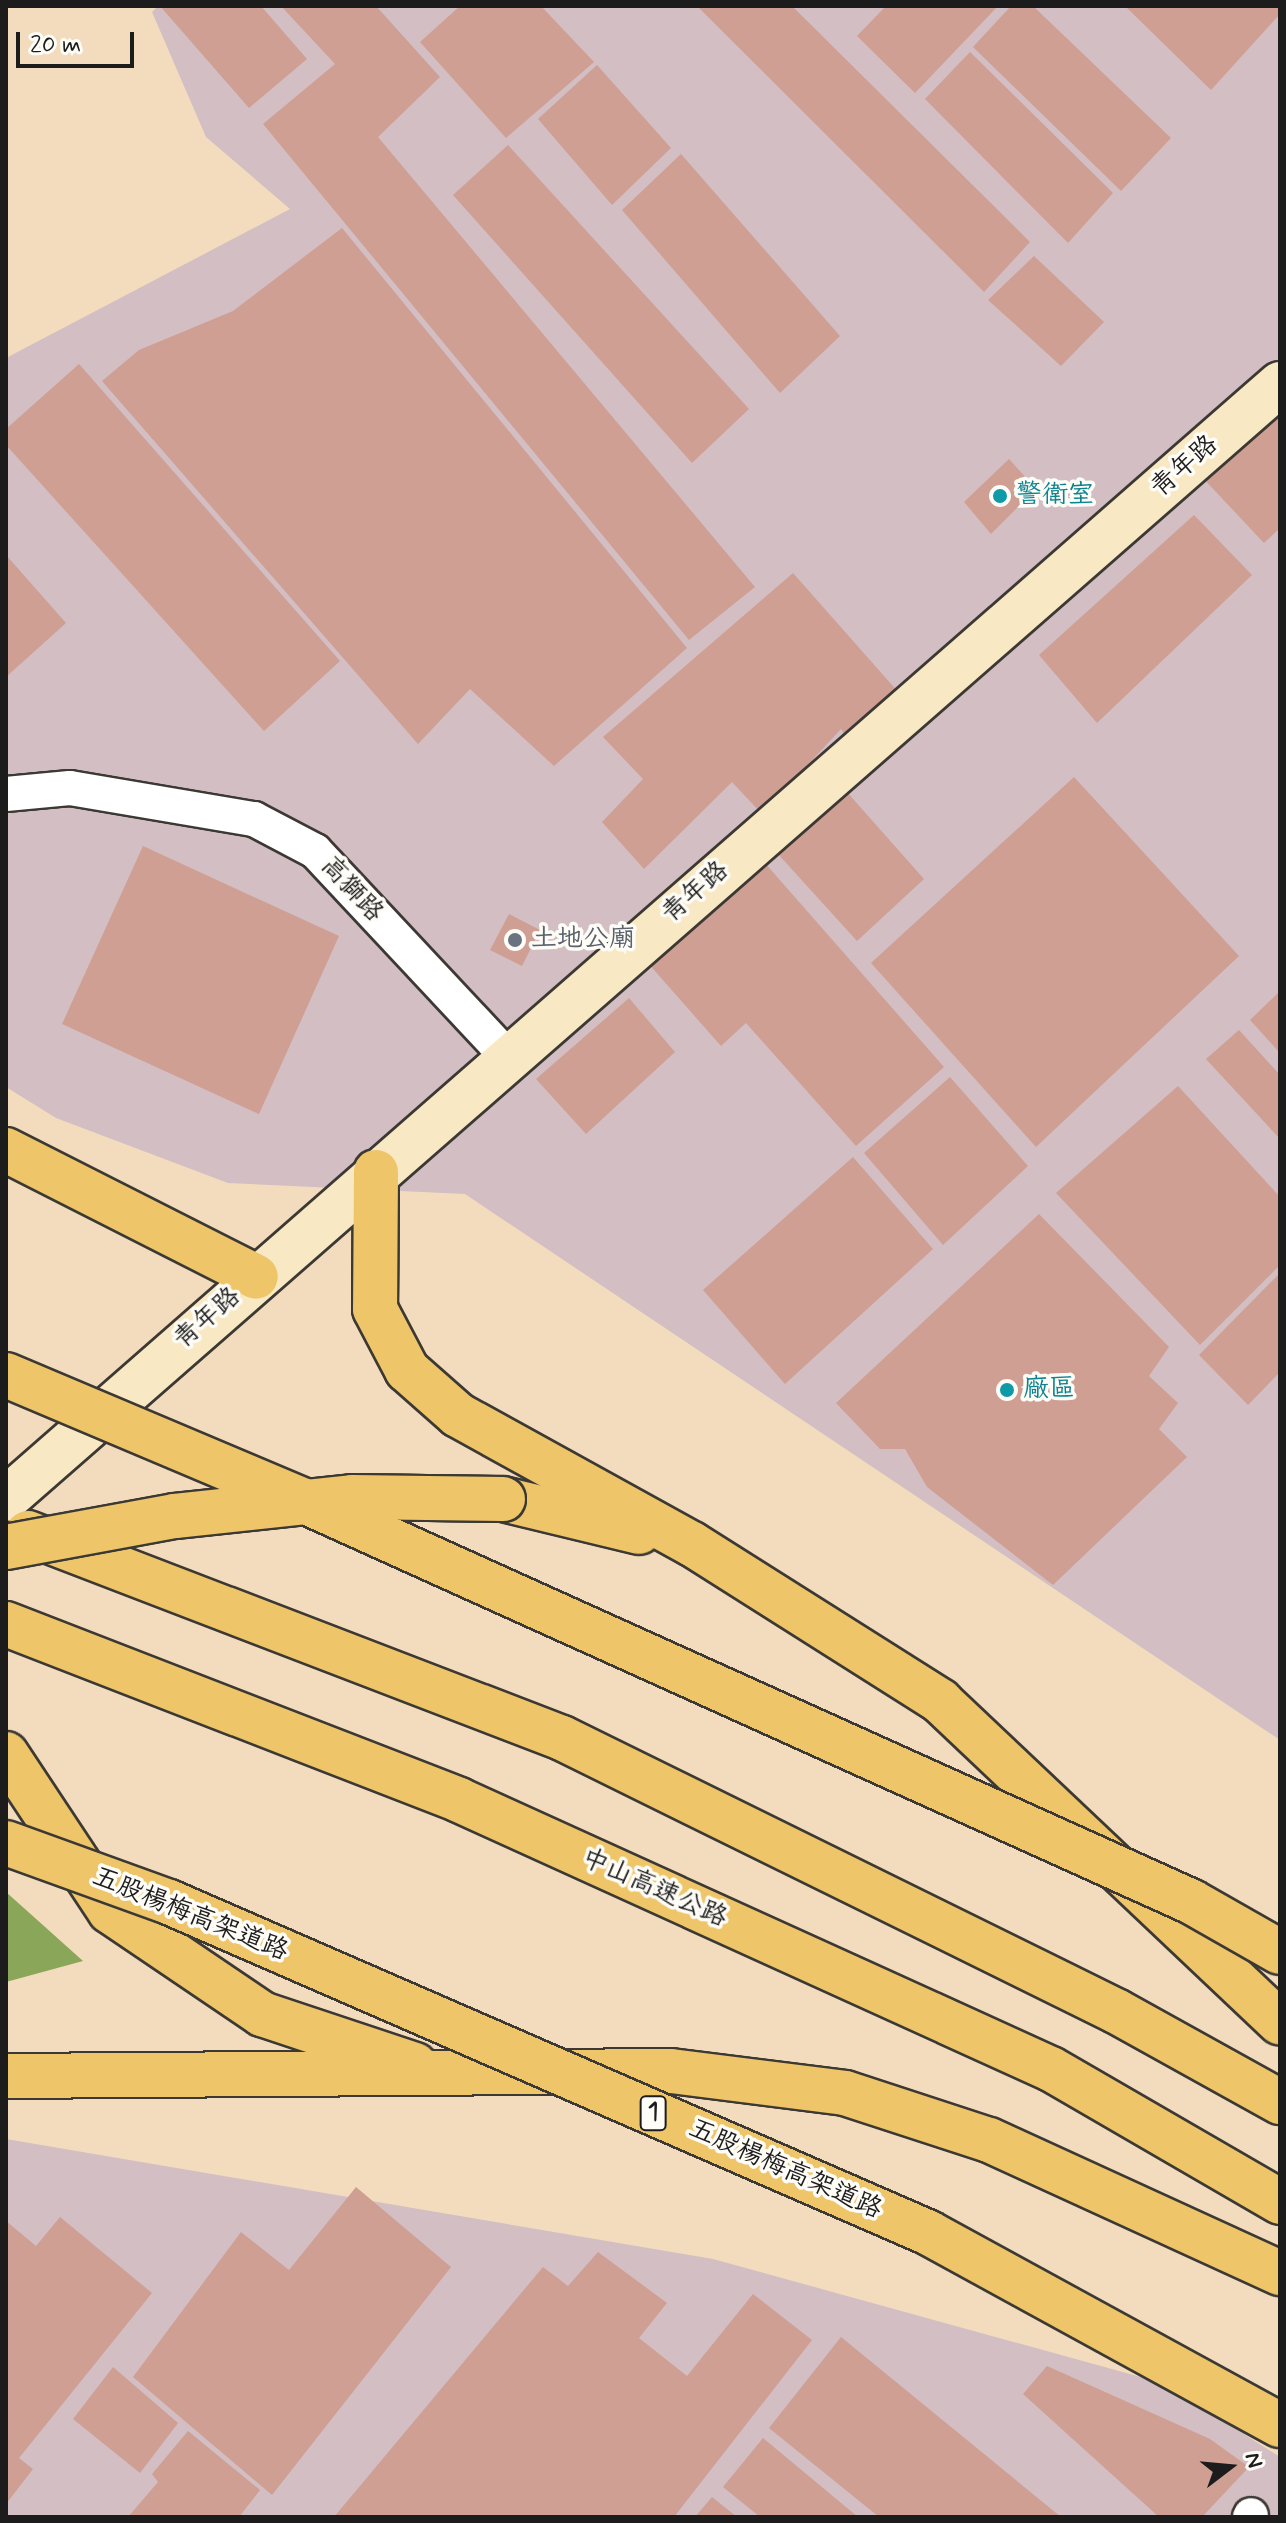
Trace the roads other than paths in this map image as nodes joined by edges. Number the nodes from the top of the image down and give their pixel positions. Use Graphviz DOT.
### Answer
graph roads {
  1 [pos="1280,384"];
  2 [pos="6,794"];
  3 [pos="508,1057"];
  4 [pos="6,1150"];
  5 [pos="376,1172"];
  6 [pos="256,1277"];
  7 [pos="6,1375"];
  8 [pos="6,1499"];
  9 [pos="6,1525"];
  10 [pos="692,1544"];
  11 [pos="6,1547"];
  12 [pos="6,1624"];
  13 [pos="6,1754"];
  14 [pos="6,1843"];
  15 [pos="1280,1952"];
  16 [pos="1280,2022"];
  17 [pos="445,2075"];
  18 [pos="6,2076"];
  19 [pos="1280,2102"];
  20 [pos="1280,2202"];
  21 [pos="1280,2273"];
  22 [pos="1280,2425"];
  1 -- 3 [label="street, 青年路"];
  2 -- 3 [label="street, 高獅路"];
  3 -- 5 [label="street, 青年路"];
  4 -- 6 [label="highway"];
  5 -- 6 [label="street, 青年路"];
  5 -- 10 [label="highway"];
  6 -- 8 [label="street, 青年路"];
  7 -- 15 [label="highway, bridge"];
  9 -- 19 [label="highway"];
  10 -- 11 [label="highway, bridge"];
  10 -- 16 [label="highway"];
  12 -- 20 [label="highway, 中山高速公路"];
  13 -- 17 [label="highway, bridge"];
  14 -- 22 [label="highway, 五股楊梅高架道路 / 1, bridge"];
  17 -- 18 [label="highway"];
  17 -- 21 [label="highway"];
}
